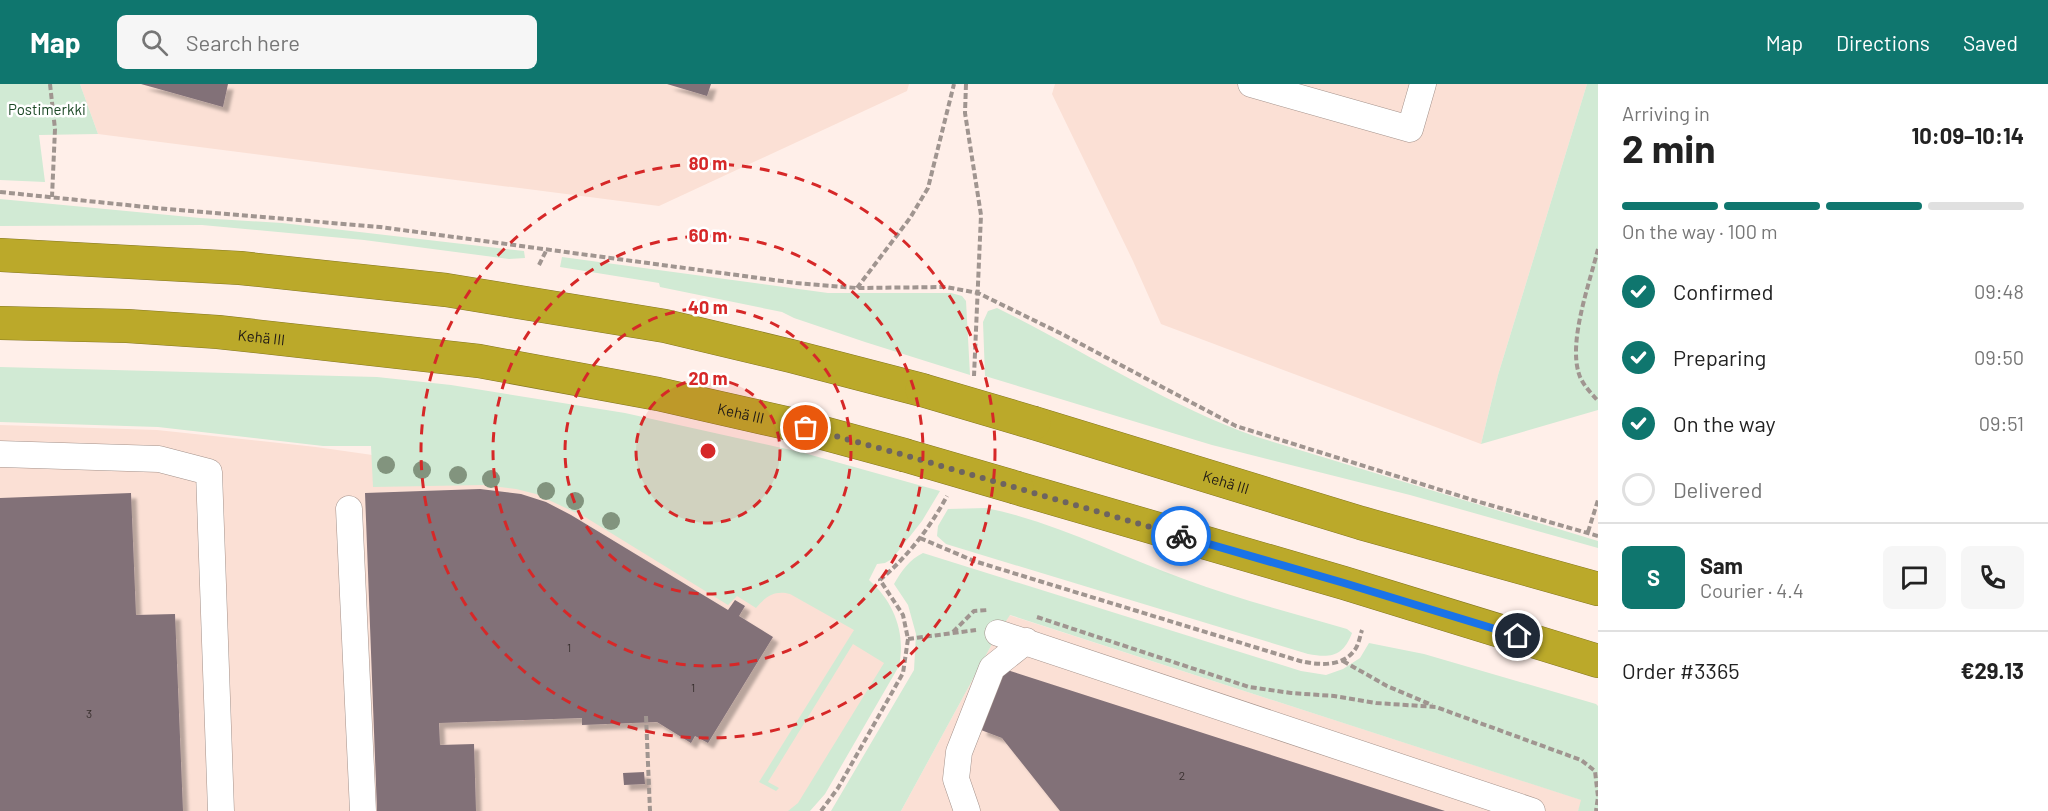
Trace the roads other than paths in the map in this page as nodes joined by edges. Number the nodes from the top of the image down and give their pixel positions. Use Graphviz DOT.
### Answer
graph roads {
  1 [pos="1251,84"];
  2 [pos="1423,84"];
  3 [pos="0,255"];
  4 [pos="0,323"];
  5 [pos="0,454"];
  6 [pos="349,509"];
  7 [pos="1598,589"];
  8 [pos="995,621"];
  9 [pos="1026,641"];
  10 [pos="1598,661"];
  11 [pos="221,811"];
  12 [pos="363,811"];
  13 [pos="967,811"];
  14 [pos="1532,811"];
  1 -- 2 [label="lane"];
  3 -- 7 [label="highway, Kehä III, bridge"];
  4 -- 10 [label="highway, Kehä III, bridge"];
  5 -- 11 [label="lane"];
  6 -- 12 [label="lane"];
  8 -- 9 [label="lane"];
  9 -- 13 [label="lane"];
  9 -- 14 [label="lane"];
}
